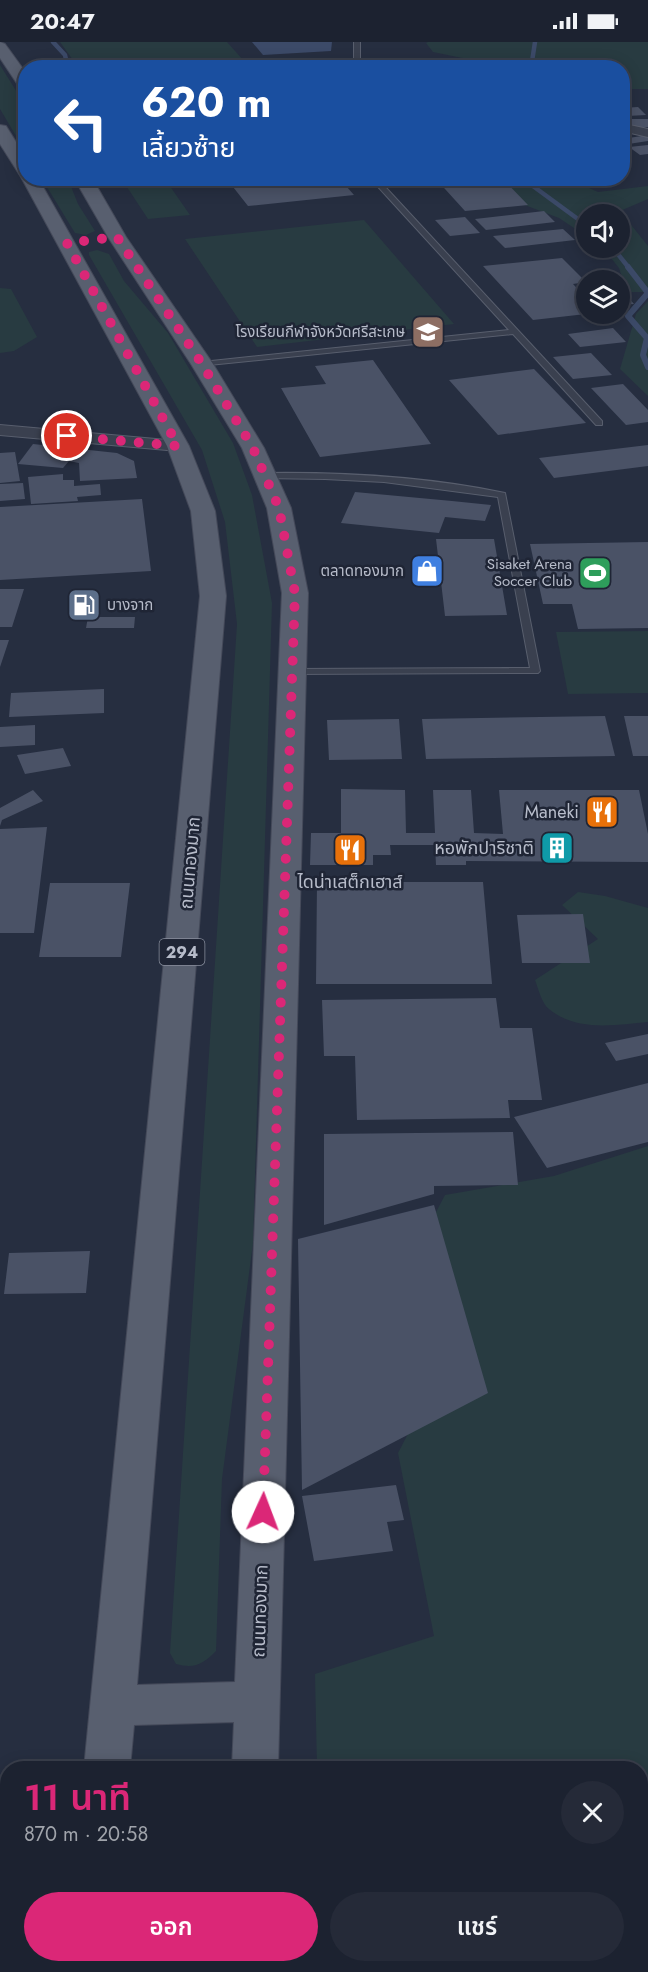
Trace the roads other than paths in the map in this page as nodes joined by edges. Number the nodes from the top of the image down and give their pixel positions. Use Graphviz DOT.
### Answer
graph roads {
  1 [pos="357,42"];
  2 [pos="0,47"];
  3 [pos="357,60"];
  4 [pos="18,73"];
  5 [pos="630,129"];
  6 [pos="1,132"];
  7 [pos="648,133"];
  8 [pos="18,160"];
  9 [pos="37,186"];
  10 [pos="84,186"];
  11 [pos="380,186"];
  12 [pos="92,240"];
  13 [pos="513,332"];
  14 [pos="202,364"];
  15 [pos="599,423"];
  16 [pos="0,430"];
  17 [pos="178,446"];
  18 [pos="265,476"];
  19 [pos="293,672"];
  20 [pos="256,1701"];
  21 [pos="111,1706"];
  22 [pos="107,1761"];
  23 [pos="255,1761"];
  1 -- 3 [label="lane"];
  2 -- 4 [label="main road"];
  5 -- 7 [label="street"];
  6 -- 8 [label="main road"];
  9 -- 12 [label="main road, ถนนทองมาก / 294"];
  10 -- 12 [label="main road, ถนนทองมาก / 294"];
  11 -- 13 [label="lane"];
  12 -- 14 [label="main road, ถนนทองมาก / 294"];
  12 -- 17 [label="main road, ถนนทองมาก / 294"];
  13 -- 14 [label="lane"];
  13 -- 15 [label="lane"];
  14 -- 18 [label="main road, ถนนทองมาก / 294"];
  16 -- 17 [label="street"];
  17 -- 21 [label="main road, ถนนทองมาก / 294"];
  18 -- 19 [label="main road, ถนนทองมาก / 294"];
  18 -- 19 [label="lane"];
  19 -- 20 [label="main road, ถนนทองมาก / 294"];
  20 -- 21 [label="main road"];
  20 -- 23 [label="main road, ถนนทองมาก / 294"];
  21 -- 22 [label="main road, ถนนทองมาก / 294"];
}
